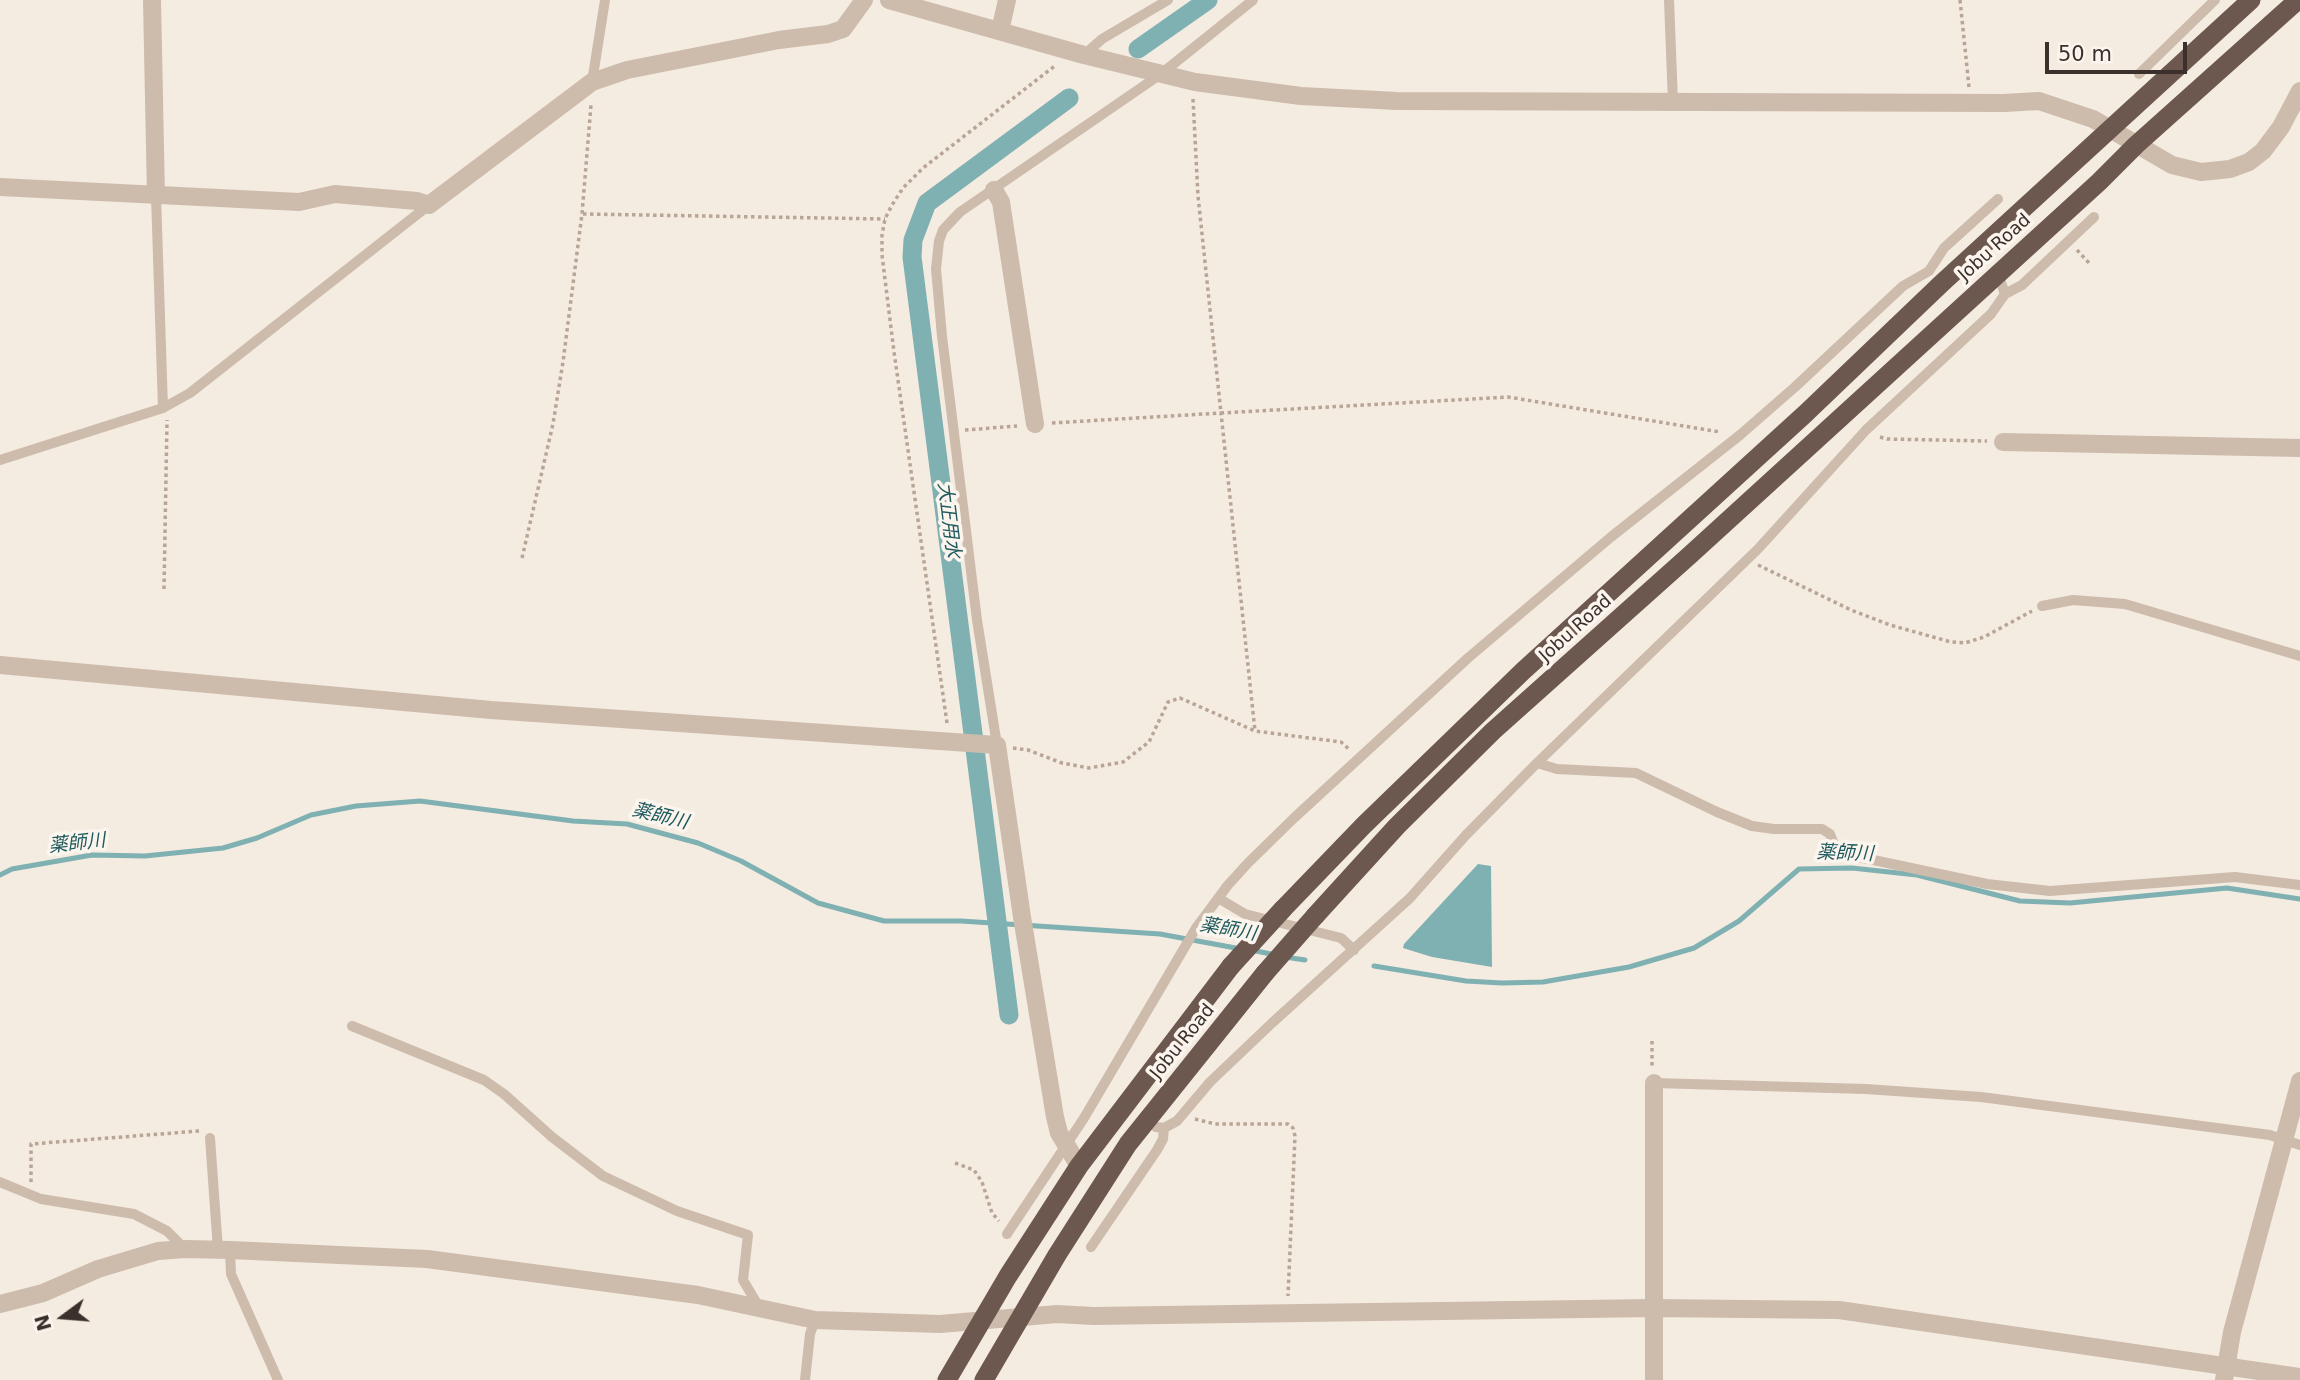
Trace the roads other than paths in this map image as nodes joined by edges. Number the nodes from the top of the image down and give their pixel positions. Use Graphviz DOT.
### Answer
graph roads {
  1 [pos="152,0"];
  2 [pos="605,0"];
  3 [pos="864,0"];
  4 [pos="888,0"];
  5 [pos="1007,0"];
  6 [pos="1168,0"];
  7 [pos="1253,0"];
  8 [pos="1669,0"];
  9 [pos="2215,0"];
  10 [pos="2298,0"];
  11 [pos="2244,3"];
  12 [pos="928,5"];
  13 [pos="1000,31"];
  14 [pos="1084,55"];
  15 [pos="1161,74"];
  16 [pos="2139,74"];
  17 [pos="593,82"];
  18 [pos="2300,92"];
  19 [pos="1673,102"];
  20 [pos="2109,129"];
  21 [pos="2136,145"];
  22 [pos="0,187"];
  23 [pos="994,190"];
  24 [pos="156,196"];
  25 [pos="1998,199"];
  26 [pos="429,205"];
  27 [pos="2094,217"];
  28 [pos="1998,274"];
  29 [pos="1936,277"];
  30 [pos="2005,294"];
  31 [pos="163,408"];
  32 [pos="1035,424"];
  33 [pos="2003,442"];
  34 [pos="2300,448"];
  35 [pos="0,460"];
  36 [pos="2042,606"];
  37 [pos="2300,656"];
  38 [pos="0,665"];
  39 [pos="992,745"];
  40 [pos="1536,763"];
  41 [pos="2300,885"];
  42 [pos="1218,898"];
  43 [pos="1354,950"];
  44 [pos="352,1026"];
  45 [pos="2300,1081"];
  46 [pos="1654,1083"];
  47 [pos="1155,1124"];
  48 [pos="210,1138"];
  49 [pos="2292,1142"];
  50 [pos="1065,1145"];
  51 [pos="1079,1166"];
  52 [pos="0,1182"];
  53 [pos="1010,1230"];
  54 [pos="1091,1247"];
  55 [pos="185,1249"];
  56 [pos="224,1250"];
  57 [pos="0,1304"];
  58 [pos="1654,1308"];
  59 [pos="761,1310"];
  60 [pos="1021,1315"];
  61 [pos="815,1320"];
  62 [pos="982,1321"];
  63 [pos="2225,1374"];
  64 [pos="2300,1377"];
  65 [pos="278,1380"];
  66 [pos="805,1380"];
  67 [pos="947,1380"];
  68 [pos="984,1380"];
  69 [pos="1654,1380"];
  1 -- 24 [label="street"];
  2 -- 17 [label="lane"];
  3 -- 17 [label="street"];
  4 -- 12 [label="street"];
  5 -- 13 [label="street"];
  6 -- 14 [label="lane"];
  7 -- 15 [label="lane"];
  8 -- 19 [label="lane"];
  9 -- 16 [label="lane"];
  10 -- 21 [label="highway, Jobu Road"];
  11 -- 20 [label="highway, Jobu Road"];
  12 -- 13 [label="street"];
  13 -- 14 [label="street"];
  14 -- 15 [label="street"];
  15 -- 19 [label="street"];
  15 -- 23 [label="lane"];
  17 -- 26 [label="street"];
  18 -- 21 [label="street"];
  19 -- 20 [label="street"];
  20 -- 21 [label="street"];
  20 -- 29 [label="highway, Jobu Road"];
  21 -- 28 [label="highway, Jobu Road"];
  22 -- 24 [label="street"];
  23 -- 32 [label="street"];
  23 -- 39 [label="lane"];
  24 -- 26 [label="street"];
  24 -- 31 [label="lane"];
  25 -- 29 [label="lane"];
  26 -- 31 [label="lane"];
  27 -- 30 [label="lane"];
  28 -- 30 [label="lane"];
  28 -- 47 [label="highway, Jobu Road, bridge"];
  29 -- 42 [label="lane"];
  29 -- 51 [label="highway, Jobu Road, bridge"];
  30 -- 40 [label="lane"];
  31 -- 35 [label="lane"];
  33 -- 34 [label="street"];
  36 -- 37 [label="lane"];
  38 -- 39 [label="street"];
  39 -- 50 [label="street"];
  40 -- 41 [label="lane"];
  40 -- 43 [label="lane"];
  42 -- 43 [label="lane"];
  42 -- 50 [label="lane"];
  43 -- 47 [label="lane"];
  44 -- 59 [label="lane"];
  45 -- 49 [label="street"];
  46 -- 49 [label="lane"];
  46 -- 58 [label="street"];
  47 -- 54 [label="lane"];
  47 -- 60 [label="highway, Jobu Road"];
  48 -- 56 [label="lane"];
  49 -- 63 [label="street"];
  50 -- 51 [label="street"];
  50 -- 53 [label="lane"];
  51 -- 62 [label="highway, Jobu Road"];
  52 -- 55 [label="lane"];
  55 -- 56 [label="street"];
  55 -- 57 [label="street"];
  56 -- 59 [label="street"];
  56 -- 65 [label="lane"];
  58 -- 60 [label="street"];
  58 -- 63 [label="street"];
  58 -- 69 [label="street"];
  59 -- 61 [label="street"];
  60 -- 62 [label="street"];
  60 -- 68 [label="highway, Jobu Road"];
  61 -- 62 [label="street"];
  61 -- 66 [label="lane"];
  62 -- 67 [label="highway, Jobu Road"];
  63 -- 64 [label="street"];
}
